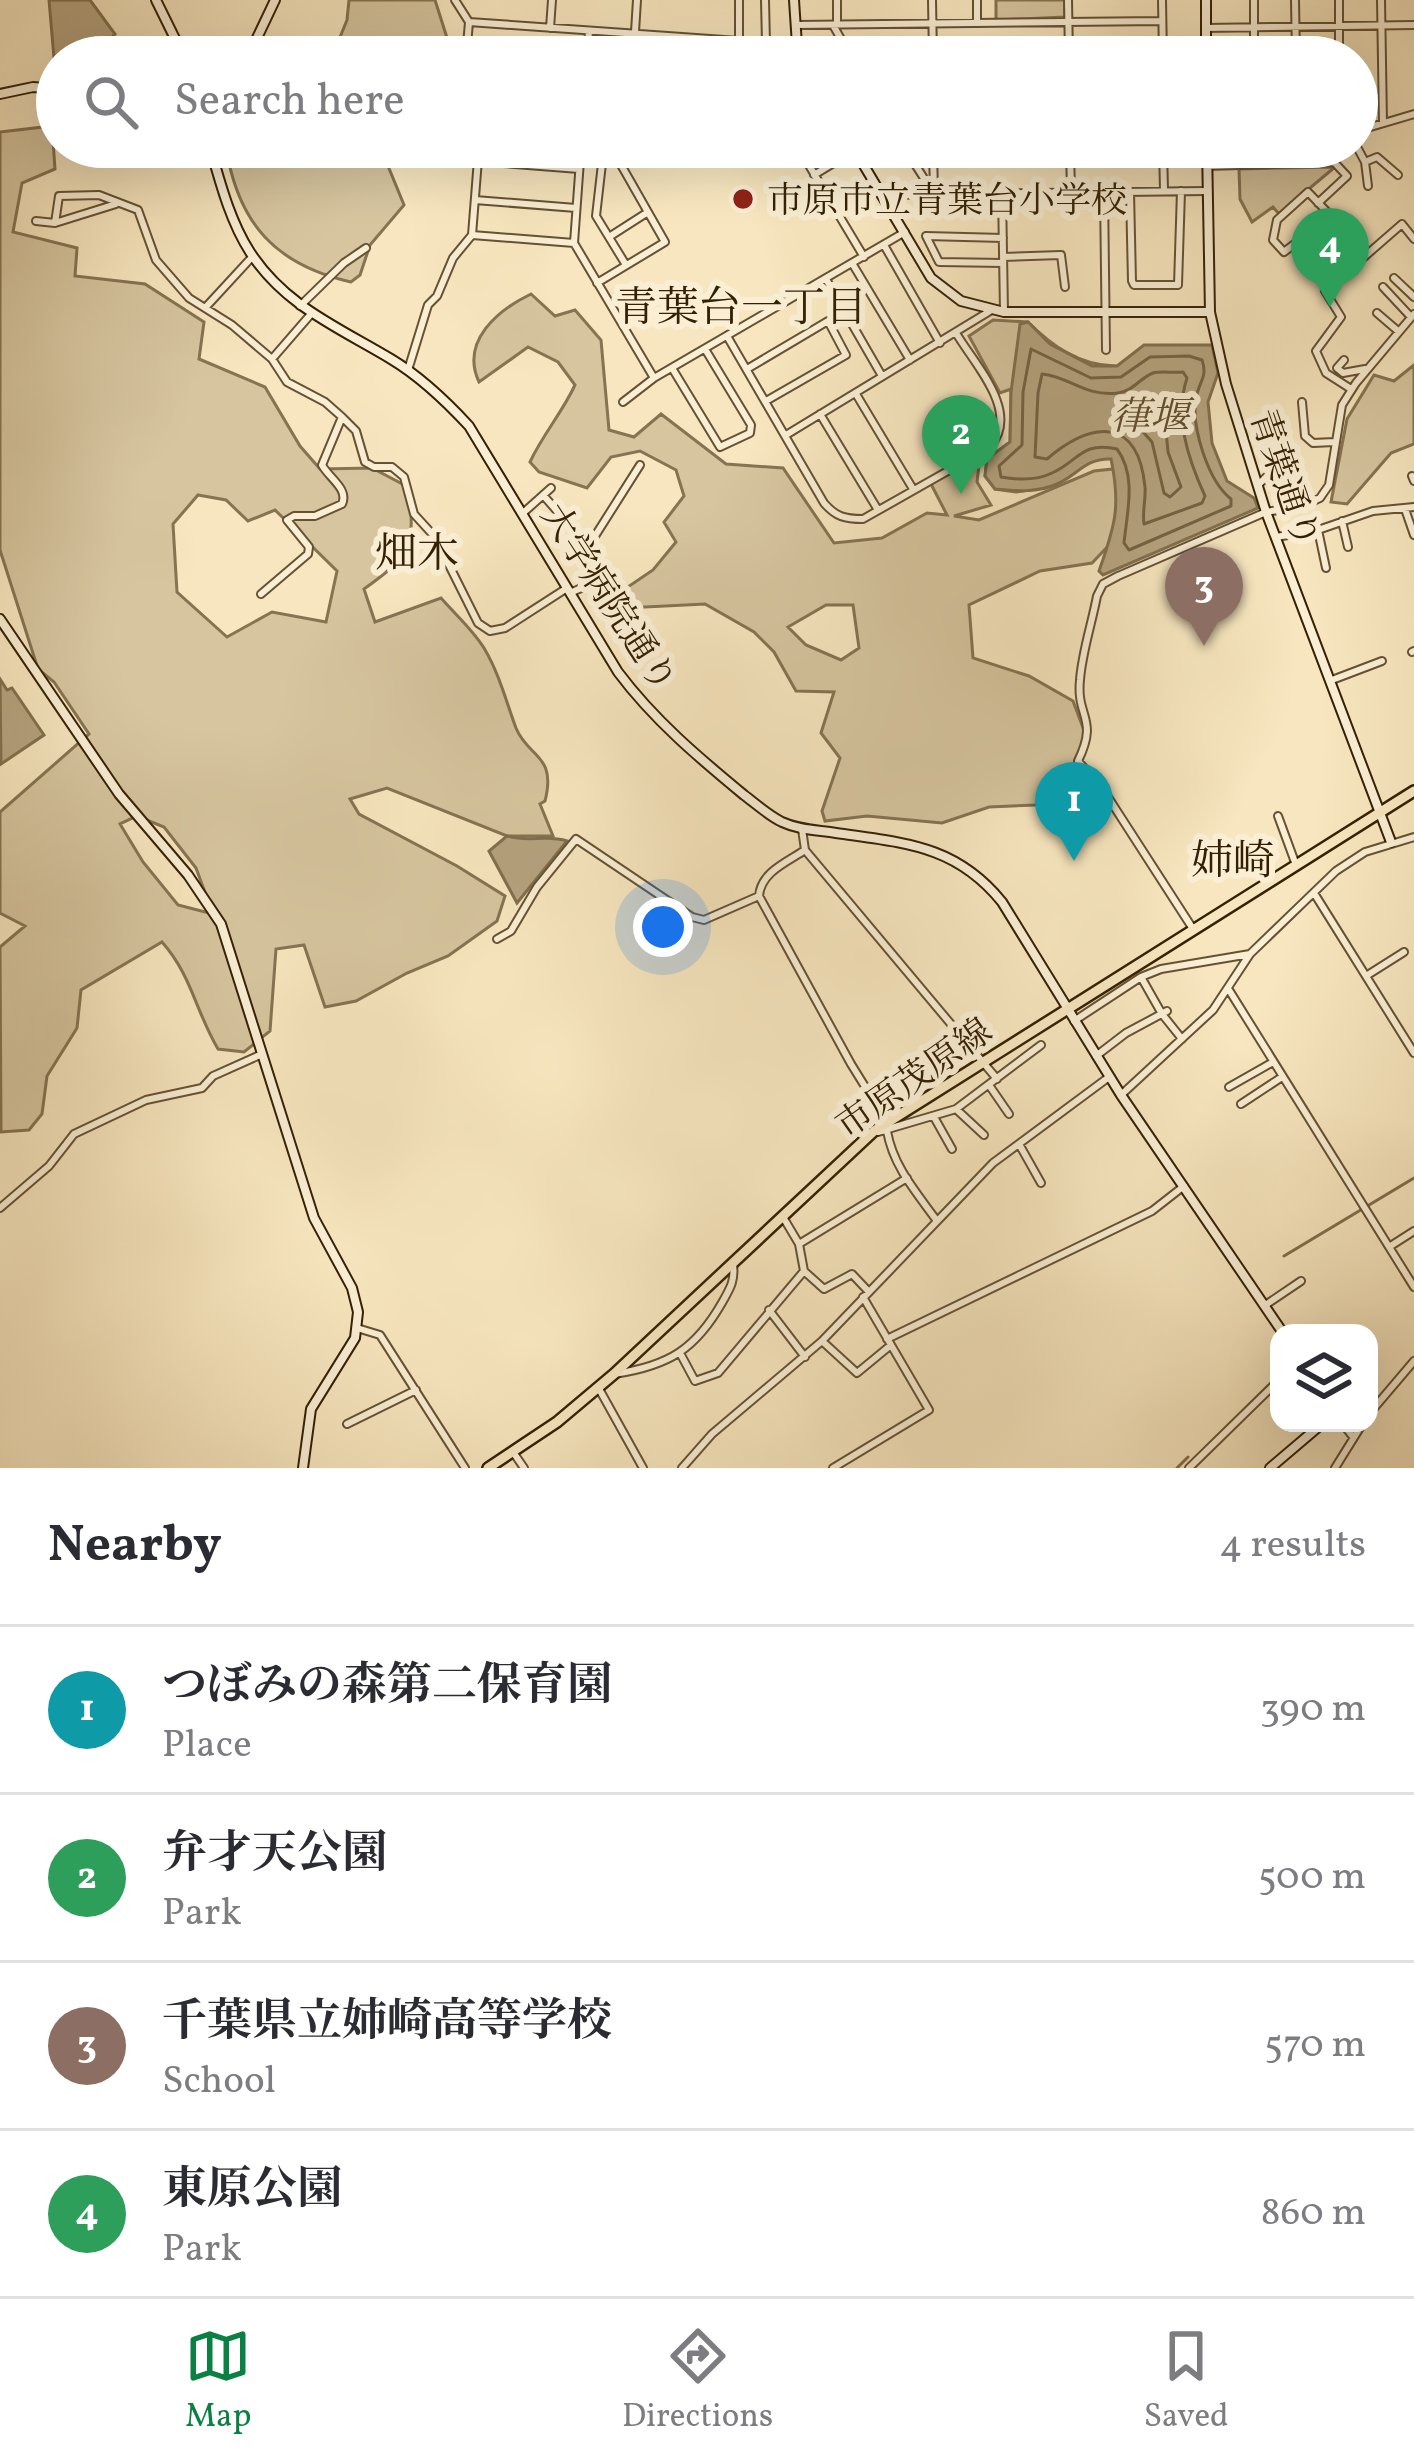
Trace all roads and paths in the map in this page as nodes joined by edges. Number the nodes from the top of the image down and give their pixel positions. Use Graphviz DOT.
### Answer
graph roads {
  1 [pos="156,0"];
  2 [pos="275,0"];
  3 [pos="455,0"];
  4 [pos="552,0"];
  5 [pos="637,0"];
  6 [pos="739,0"];
  7 [pos="765,0"];
  8 [pos="794,0"];
  9 [pos="837,0"];
  10 [pos="932,0"];
  11 [pos="977,0"];
  12 [pos="1069,0"];
  13 [pos="1162,0"];
  14 [pos="1206,0"];
  15 [pos="1253,0"];
  16 [pos="1295,0"];
  17 [pos="1339,0"];
  18 [pos="1381,0"];
  19 [pos="1162,21"];
  20 [pos="469,22"];
  21 [pos="1069,22"];
  22 [pos="977,23"];
  23 [pos="932,24"];
  24 [pos="795,25"];
  25 [pos="835,25"];
  26 [pos="1414,25"];
  27 [pos="1339,26"];
  28 [pos="1381,26"];
  29 [pos="1296,27"];
  30 [pos="550,28"];
  31 [pos="1205,28"];
  32 [pos="1254,28"];
  33 [pos="589,31"];
  34 [pos="634,34"];
  35 [pos="174,36"];
  36 [pos="258,36"];
  37 [pos="468,36"];
  38 [pos="589,36"];
  39 [pos="663,36"];
  40 [pos="739,36"];
  41 [pos="766,36"];
  42 [pos="796,36"];
  43 [pos="840,36"];
  44 [pos="932,36"];
  45 [pos="1069,36"];
  46 [pos="1162,36"];
  47 [pos="1205,36"];
  48 [pos="1254,36"];
  49 [pos="1296,36"];
  50 [pos="1339,36"];
  51 [pos="36,87"];
  52 [pos="0,94"];
  53 [pos="1414,114"];
  54 [pos="1383,123"];
  55 [pos="1378,124"];
  56 [pos="1378,158"];
  57 [pos="216,168"];
  58 [pos="477,168"];
  59 [pos="557,168"];
  60 [pos="602,168"];
  61 [pos="623,168"];
  62 [pos="810,168"];
  63 [pos="824,168"];
  64 [pos="866,168"];
  65 [pos="917,168"];
  66 [pos="933,168"];
  67 [pos="1070,168"];
  68 [pos="1163,168"];
  69 [pos="1207,168"];
  70 [pos="1340,168"];
  71 [pos="1366,168"];
  72 [pos="579,170"];
  73 [pos="814,175"];
  74 [pos="1398,175"];
  75 [pos="1368,186"];
  76 [pos="1208,190"];
  77 [pos="1164,191"];
  78 [pos="1181,191"];
  79 [pos="1104,192"];
  80 [pos="1130,192"];
  81 [pos="1071,193"];
  82 [pos="934,194"];
  83 [pos="1002,194"];
  84 [pos="882,195"];
  85 [pos="475,200"];
  86 [pos="120,202"];
  87 [pos="1318,203"];
  88 [pos="576,208"];
  89 [pos="648,212"];
  90 [pos="35,221"];
  91 [pos="55,223"];
  92 [pos="904,232"];
  93 [pos="472,236"];
  94 [pos="609,236"];
  95 [pos="1003,238"];
  96 [pos="1414,239"];
  97 [pos="574,244"];
  98 [pos="884,245"];
  99 [pos="366,248"];
  100 [pos="253,256"];
  101 [pos="864,257"];
  102 [pos="1003,260"];
  103 [pos="852,263"];
  104 [pos="626,265"];
  105 [pos="1394,278"];
  106 [pos="826,279"];
  107 [pos="597,283"];
  108 [pos="1065,287"];
  109 [pos="1383,287"];
  110 [pos="1414,297"];
  111 [pos="301,306"];
  112 [pos="205,308"];
  113 [pos="1105,310"];
  114 [pos="990,311"];
  115 [pos="1004,312"];
  116 [pos="1210,312"];
  117 [pos="311,314"];
  118 [pos="1377,314"];
  119 [pos="1413,316"];
  120 [pos="1398,332"];
  121 [pos="956,333"];
  122 [pos="727,336"];
  123 [pos="940,343"];
  124 [pos="705,349"];
  125 [pos="1106,350"];
  126 [pos="272,359"];
  127 [pos="910,360"];
  128 [pos="1344,360"];
  129 [pos="672,368"];
  130 [pos="1368,368"];
  131 [pos="747,369"];
  132 [pos="409,370"];
  133 [pos="882,376"];
  134 [pos="654,379"];
  135 [pos="1352,390"];
  136 [pos="855,393"];
  137 [pos="766,401"];
  138 [pos="623,402"];
  139 [pos="1302,402"];
  140 [pos="820,414"];
  141 [pos="342,417"];
  142 [pos="785,435"];
  143 [pos="1334,442"];
  144 [pos="1286,458"];
  145 [pos="640,465"];
  146 [pos="1294,467"];
  147 [pos="1258,485"];
  148 [pos="551,488"];
  149 [pos="913,489"];
  150 [pos="543,495"];
  151 [pos="1310,504"];
  152 [pos="1409,508"];
  153 [pos="878,510"];
  154 [pos="557,511"];
  155 [pos="1266,512"];
  156 [pos="523,513"];
  157 [pos="1342,521"];
  158 [pos="1318,530"];
  159 [pos="1414,535"];
  160 [pos="1276,537"];
  161 [pos="1348,547"];
  162 [pos="1327,568"];
  163 [pos="569,590"];
  164 [pos="261,594"];
  165 [pos="0,619"];
  166 [pos="1382,662"];
  167 [pos="1331,680"];
  168 [pos="1414,791"];
  169 [pos="1381,811"];
  170 [pos="1278,816"];
  171 [pos="802,829"];
  172 [pos="1414,837"];
  173 [pos="1391,842"];
  174 [pos="805,850"];
  175 [pos="1296,865"];
  176 [pos="1313,892"];
  177 [pos="759,896"];
  178 [pos="1193,928"];
  179 [pos="497,939"];
  180 [pos="1404,952"];
  181 [pos="1250,954"];
  182 [pos="1136,965"];
  183 [pos="1366,976"];
  184 [pos="1141,977"];
  185 [pos="1229,990"];
  186 [pos="1066,1007"];
  187 [pos="1164,1012"];
  188 [pos="1074,1021"];
  189 [pos="1182,1039"];
  190 [pos="1041,1045"];
  191 [pos="1414,1053"];
  192 [pos="262,1054"];
  193 [pos="1096,1056"];
  194 [pos="981,1061"];
  195 [pos="1273,1062"];
  196 [pos="1109,1076"];
  197 [pos="1282,1077"];
  198 [pos="997,1078"];
  199 [pos="988,1085"];
  200 [pos="1229,1087"];
  201 [pos="1120,1095"];
  202 [pos="1241,1104"];
  203 [pos="956,1109"];
  204 [pos="1009,1114"];
  205 [pos="934,1117"];
  206 [pos="887,1126"];
  207 [pos="984,1135"];
  208 [pos="1019,1144"];
  209 [pos="952,1149"];
  210 [pos="907,1178"];
  211 [pos="1041,1184"];
  212 [pos="1184,1186"];
  213 [pos="0,1208"];
  214 [pos="782,1215"];
  215 [pos="937,1221"];
  216 [pos="1414,1232"];
  217 [pos="799,1244"];
  218 [pos="1389,1247"];
  219 [pos="733,1261"];
  220 [pos="804,1270"];
  221 [pos="1301,1282"];
  222 [pos="1414,1287"];
  223 [pos="866,1294"];
  224 [pos="1264,1306"];
  225 [pos="770,1310"];
  226 [pos="1276,1324"];
  227 [pos="357,1328"];
  228 [pos="822,1341"];
  229 [pos="889,1342"];
  230 [pos="680,1353"];
  231 [pos="805,1357"];
  232 [pos="1414,1361"];
  233 [pos="614,1374"];
  234 [pos="598,1387"];
  235 [pos="1270,1389"];
  236 [pos="416,1390"];
  237 [pos="1378,1403"];
  238 [pos="347,1424"];
  239 [pos="1312,1432"];
  240 [pos="1349,1432"];
  241 [pos="1357,1432"];
  242 [pos="1353,1437"];
  243 [pos="513,1452"];
  244 [pos="303,1468"];
  245 [pos="465,1468"];
  246 [pos="488,1468"];
  247 [pos="524,1468"];
  248 [pos="643,1468"];
  249 [pos="682,1468"];
  250 [pos="832,1468"];
  251 [pos="1190,1468"];
  252 [pos="1270,1468"];
  253 [pos="1336,1468"];
  1 -- 35 [label="street"];
  2 -- 36 [label="street"];
  3 -- 20 [label="street"];
  4 -- 30 [label="street"];
  5 -- 34 [label="street"];
  6 -- 40 [label="street"];
  7 -- 41 [label="street"];
  8 -- 24 [label="street"];
  9 -- 25 [label="street"];
  10 -- 23 [label="street"];
  11 -- 22 [label="street"];
  12 -- 21 [label="street"];
  13 -- 19 [label="street"];
  14 -- 31 [label="street"];
  15 -- 32 [label="street"];
  16 -- 29 [label="street"];
  17 -- 27 [label="street"];
  18 -- 28 [label="street"];
  19 -- 21 [label="street"];
  19 -- 46 [label="street"];
  20 -- 30 [label="street"];
  20 -- 37 [label="street"];
  21 -- 22 [label="street"];
  21 -- 45 [label="street"];
  22 -- 23 [label="street"];
  23 -- 25 [label="street"];
  23 -- 44 [label="street"];
  24 -- 25 [label="street"];
  24 -- 42 [label="street"];
  25 -- 43 [label="street"];
  26 -- 28 [label="street"];
  27 -- 28 [label="street"];
  27 -- 29 [label="street"];
  27 -- 50 [label="street"];
  28 -- 54 [label="street"];
  29 -- 32 [label="street"];
  29 -- 49 [label="street"];
  30 -- 33 [label="street"];
  31 -- 32 [label="street"];
  31 -- 47 [label="street"];
  32 -- 48 [label="street"];
  33 -- 34 [label="street"];
  33 -- 38 [label="street"];
  34 -- 39 [label="street"];
  51 -- 52 [label="street"];
  53 -- 54 [label="street"];
  54 -- 55 [label="street"];
  56 -- 74 [label="street"];
  57 -- 100 [label="street, 大学病院通り"];
  58 -- 85 [label="street"];
  59 -- 72 [label="street"];
  60 -- 94 [label="street"];
  61 -- 89 [label="street"];
  62 -- 73 [label="street"];
  63 -- 73 [label="street"];
  64 -- 84 [label="street"];
  65 -- 82 [label="street"];
  66 -- 82 [label="street"];
  67 -- 81 [label="street"];
  68 -- 77 [label="street"];
  69 -- 76 [label="street, 青葉通り"];
  70 -- 87 [label="street"];
  71 -- 75 [label="street"];
  72 -- 88 [label="street"];
  73 -- 101 [label="street"];
  76 -- 78 [label="street"];
  76 -- 116 [label="street, 青葉通り"];
  77 -- 78 [label="street"];
  77 -- 80 [label="street"];
  78 -- 80 [label="street"];
  79 -- 80 [label="street"];
  79 -- 81 [label="street"];
  79 -- 113 [label="street"];
  81 -- 83 [label="street"];
  82 -- 83 [label="street"];
  82 -- 84 [label="street"];
  83 -- 95 [label="street"];
  84 -- 92 [label="street"];
  85 -- 88 [label="street"];
  85 -- 93 [label="street"];
  86 -- 91 [label="street"];
  86 -- 91 [label="street"];
  86 -- 112 [label="street"];
  87 -- 87 [label="street"];
  88 -- 97 [label="street"];
  89 -- 94 [label="street"];
  89 -- 104 [label="street"];
  90 -- 91 [label="street"];
  92 -- 98 [label="street"];
  92 -- 114 [label="street"];
  93 -- 97 [label="street"];
  93 -- 132 [label="street"];
  94 -- 104 [label="street"];
  95 -- 102 [label="street"];
  95 -- 102 [label="street"];
  96 -- 135 [label="street"];
  97 -- 107 [label="street"];
  98 -- 101 [label="street"];
  98 -- 123 [label="street"];
  99 -- 111 [label="street"];
  100 -- 111 [label="street, 大学病院通り"];
  100 -- 112 [label="street"];
  101 -- 103 [label="street"];
  102 -- 108 [label="street"];
  102 -- 115 [label="street"];
  103 -- 106 [label="street"];
  103 -- 127 [label="street"];
  104 -- 107 [label="street"];
  105 -- 110 [label="street"];
  106 -- 122 [label="street"];
  106 -- 133 [label="street"];
  107 -- 134 [label="street"];
  109 -- 119 [label="street"];
  111 -- 117 [label="street, 大学病院通り"];
  112 -- 126 [label="street"];
  113 -- 115 [label="street"];
  113 -- 116 [label="street"];
  113 -- 125 [label="street"];
  114 -- 115 [label="street"];
  114 -- 121 [label="street"];
  116 -- 147 [label="street, 青葉通り"];
  117 -- 126 [label="street"];
  117 -- 132 [label="street, 大学病院通り"];
  118 -- 120 [label="street"];
  119 -- 120 [label="street"];
  120 -- 130 [label="street"];
  121 -- 123 [label="street"];
  121 -- 149 [label="street"];
  122 -- 124 [label="street"];
  122 -- 131 [label="street"];
  123 -- 127 [label="street"];
  124 -- 129 [label="street"];
  124 -- 129 [label="street"];
  126 -- 141 [label="street"];
  127 -- 133 [label="street"];
  128 -- 130 [label="street"];
  129 -- 134 [label="street"];
  130 -- 135 [label="street"];
  131 -- 137 [label="street"];
  131 -- 137 [label="street"];
  132 -- 156 [label="street, 大学病院通り"];
  133 -- 136 [label="street"];
  134 -- 138 [label="street"];
  135 -- 143 [label="street"];
  136 -- 140 [label="street"];
  136 -- 149 [label="street"];
  137 -- 142 [label="street"];
  139 -- 143 [label="street"];
  140 -- 142 [label="street"];
  140 -- 153 [label="street"];
  141 -- 163 [label="street"];
  141 -- 164 [label="street"];
  142 -- 153 [label="street"];
  143 -- 151 [label="street"];
  144 -- 147 [label="street"];
  145 -- 163 [label="street"];
  146 -- 151 [label="street"];
  147 -- 155 [label="street, 青葉通り"];
  148 -- 150 [label="street"];
  149 -- 153 [label="street"];
  150 -- 154 [label="street"];
  150 -- 156 [label="street"];
  151 -- 155 [label="street"];
  152 -- 157 [label="street"];
  152 -- 159 [label="street"];
  155 -- 160 [label="street, 青葉通り"];
  155 -- 178 [label="street"];
  156 -- 163 [label="street, 大学病院通り"];
  157 -- 158 [label="street"];
  157 -- 161 [label="street"];
  158 -- 160 [label="street"];
  158 -- 162 [label="street"];
  160 -- 167 [label="street, 青葉通り"];
  163 -- 171 [label="street, 大学病院通り"];
  165 -- 192 [label="street"];
  166 -- 167 [label="street"];
  167 -- 169 [label="street, 青葉通り"];
  168 -- 169 [label="main road, 市原茂原線"];
  169 -- 173 [label="street, 青葉通り"];
  169 -- 175 [label="main road, 市原茂原線"];
  170 -- 175 [label="street"];
  171 -- 174 [label="street"];
  171 -- 186 [label="street, 大学病院通り"];
  172 -- 173 [label="street"];
  173 -- 176 [label="street"];
  174 -- 177 [label="street"];
  174 -- 194 [label="street"];
  175 -- 178 [label="main road, 市原茂原線"];
  176 -- 181 [label="street"];
  176 -- 183 [label="street"];
  177 -- 179 [label="street"];
  177 -- 206 [label="street"];
  178 -- 182 [label="main road, 市原茂原線"];
  180 -- 183 [label="street"];
  181 -- 184 [label="street"];
  181 -- 185 [label="street"];
  182 -- 184 [label="street"];
  182 -- 186 [label="main road, 市原茂原線"];
  183 -- 191 [label="street"];
  184 -- 187 [label="street"];
  184 -- 188 [label="street"];
  185 -- 189 [label="street"];
  185 -- 195 [label="street"];
  186 -- 188 [label="street, 大学病院通り"];
  186 -- 194 [label="main road, 市原茂原線"];
  187 -- 189 [label="street"];
  187 -- 193 [label="street"];
  188 -- 193 [label="street, 大学病院通り"];
  189 -- 201 [label="street"];
  190 -- 198 [label="street"];
  192 -- 213 [label="street"];
  192 -- 227 [label="street"];
  193 -- 196 [label="street, 大学病院通り"];
  194 -- 198 [label="street"];
  194 -- 206 [label="main road, 市原茂原線"];
  195 -- 197 [label="street"];
  195 -- 200 [label="street"];
  196 -- 201 [label="street, 大学病院通り"];
  196 -- 208 [label="street"];
  197 -- 202 [label="street"];
  197 -- 218 [label="street"];
  198 -- 199 [label="street"];
  199 -- 203 [label="street"];
  199 -- 204 [label="street"];
  201 -- 212 [label="street, 大学病院通り"];
  203 -- 205 [label="street"];
  203 -- 207 [label="street"];
  205 -- 206 [label="street"];
  205 -- 209 [label="street"];
  206 -- 210 [label="street"];
  206 -- 214 [label="main road, 市原茂原線"];
  208 -- 211 [label="street"];
  208 -- 215 [label="street"];
  210 -- 215 [label="street"];
  210 -- 217 [label="street"];
  212 -- 224 [label="street, 大学病院通り"];
  212 -- 229 [label="street"];
  214 -- 217 [label="street"];
  214 -- 219 [label="main road, 市原茂原線"];
  215 -- 223 [label="street"];
  216 -- 218 [label="street"];
  217 -- 220 [label="street"];
  218 -- 222 [label="street"];
  219 -- 230 [label="street"];
  219 -- 233 [label="main road, 市原茂原線"];
  220 -- 223 [label="street"];
  220 -- 225 [label="street"];
  221 -- 224 [label="street"];
  223 -- 228 [label="street"];
  223 -- 229 [label="street"];
  224 -- 226 [label="street, 大学病院通り"];
  225 -- 230 [label="street"];
  225 -- 231 [label="street"];
  227 -- 236 [label="street"];
  227 -- 244 [label="street"];
  228 -- 229 [label="street"];
  228 -- 231 [label="street"];
  229 -- 250 [label="street"];
  230 -- 233 [label="street"];
  231 -- 249 [label="street"];
  232 -- 237 [label="street"];
  233 -- 234 [label="main road, 市原茂原線"];
  234 -- 243 [label="main road, 市原茂原線"];
  234 -- 248 [label="street"];
  235 -- 251 [label="street"];
  236 -- 238 [label="street"];
  236 -- 245 [label="street"];
  239 -- 252 [label="street"];
  240 -- 242 [label="street"];
  241 -- 242 [label="street"];
  242 -- 253 [label="street"];
  243 -- 246 [label="main road, 市原茂原線"];
  243 -- 247 [label="street"];
}
